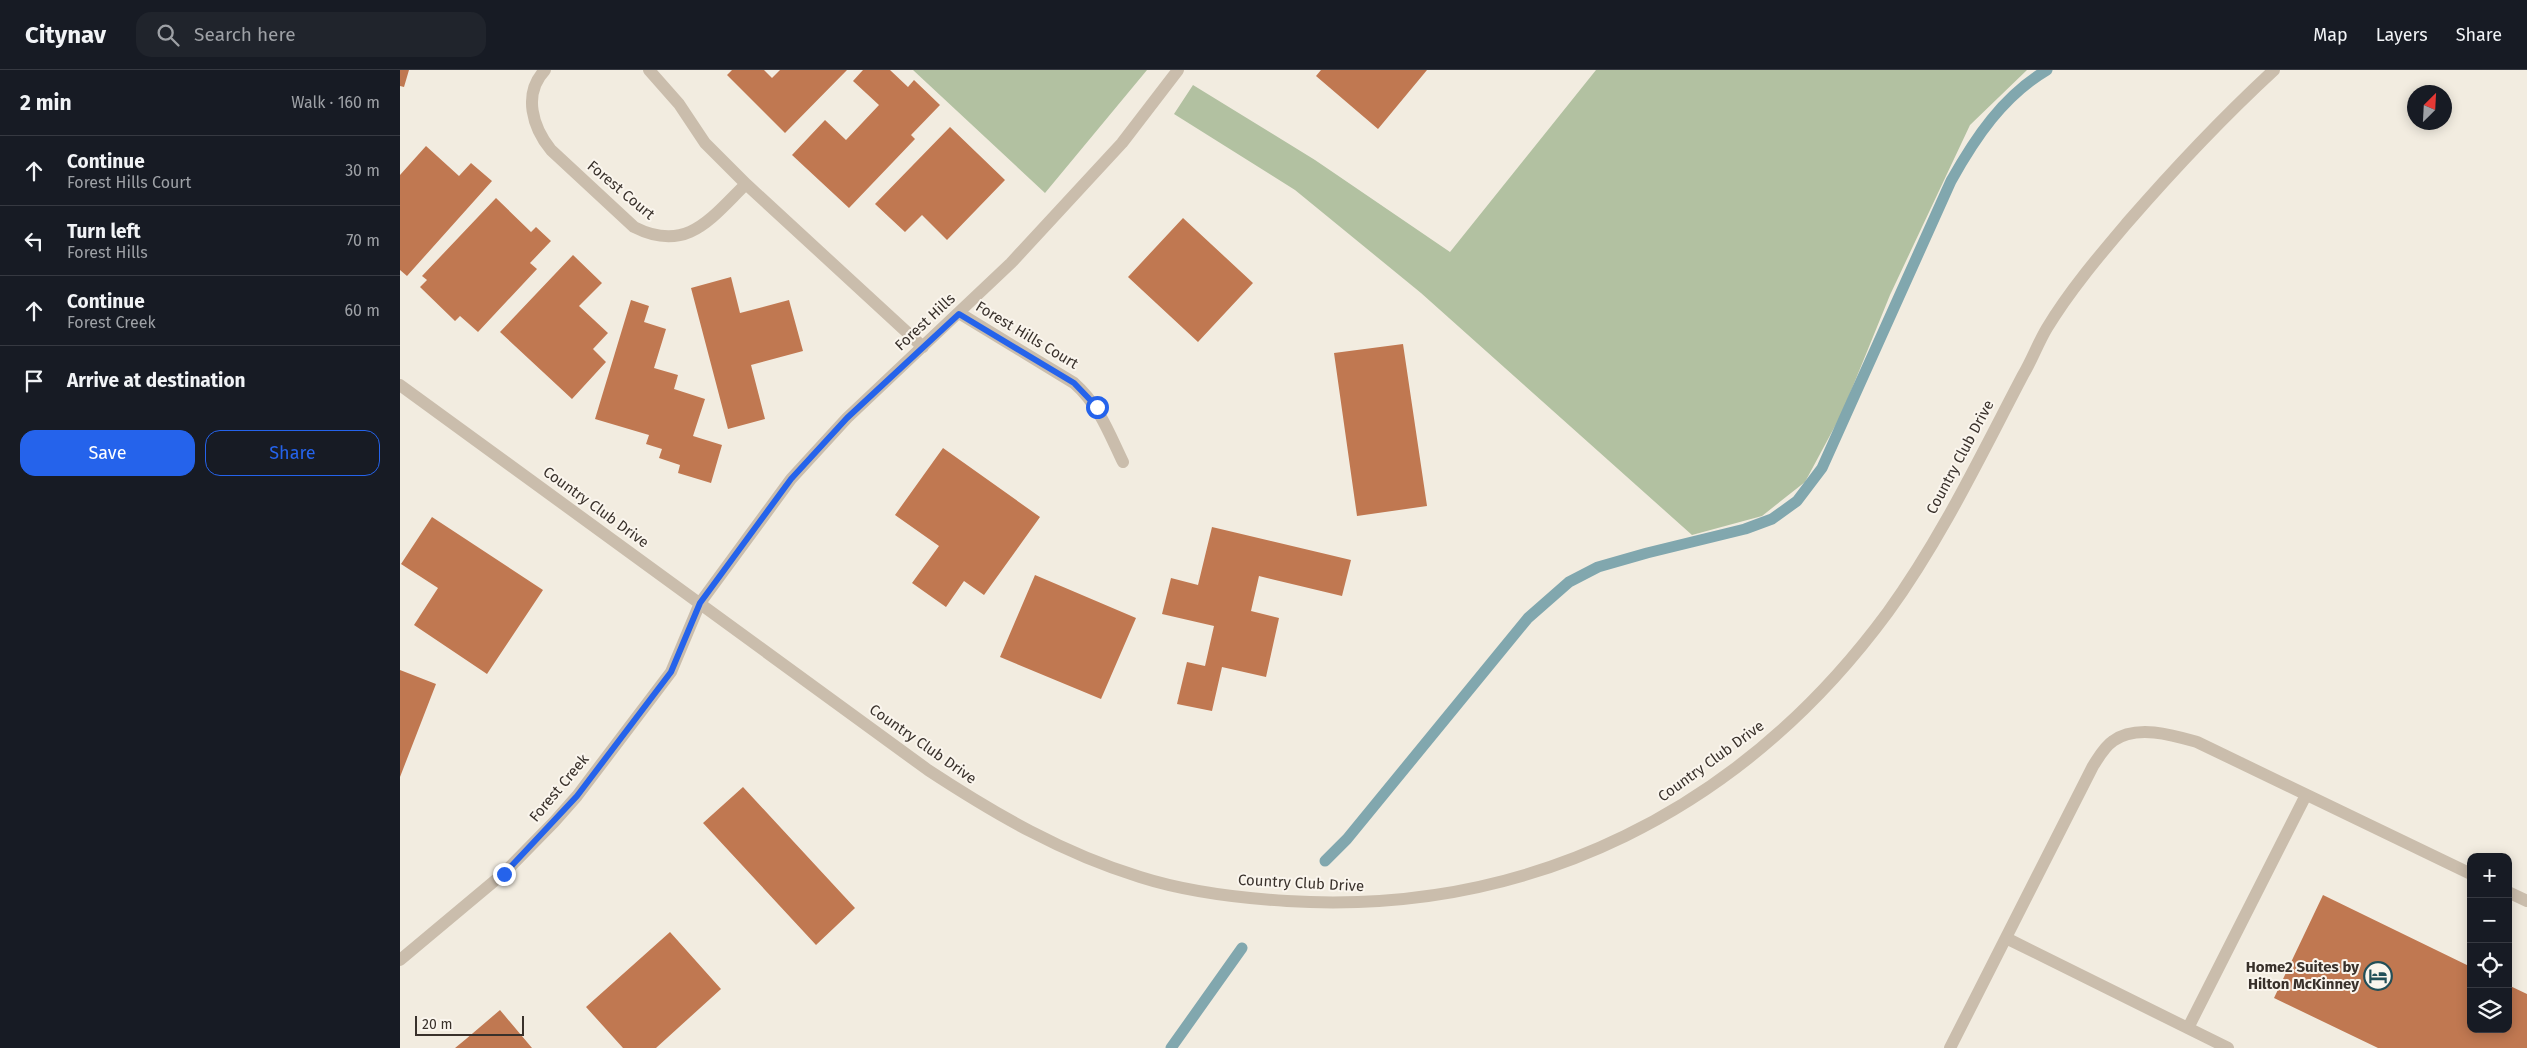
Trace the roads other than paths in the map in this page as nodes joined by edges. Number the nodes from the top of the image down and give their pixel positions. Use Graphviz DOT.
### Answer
graph roads {
  1 [pos="545,70"];
  2 [pos="649,70"];
  3 [pos="1178,70"];
  4 [pos="2274,70"];
  5 [pos="746,184"];
  6 [pos="959,314"];
  7 [pos="923,347"];
  8 [pos="400,385"];
  9 [pos="1123,462"];
  10 [pos="700,603"];
  11 [pos="2306,795"];
  12 [pos="2467,872"];
  13 [pos="2512,894"];
  14 [pos="2527,901"];
  15 [pos="2006,938"];
  16 [pos="400,960"];
  17 [pos="2188,1028"];
  18 [pos="1950,1048"];
  19 [pos="2228,1048"];
  1 -- 5 [label="street, Forest Court"];
  2 -- 5 [label="street"];
  3 -- 6 [label="street, Forest Hills"];
  4 -- 10 [label="street, Country Club Drive"];
  5 -- 7 [label="street"];
  6 -- 7 [label="street, Forest Hills"];
  6 -- 9 [label="street, Forest Hills Court"];
  7 -- 10 [label="street, Forest Hills"];
  8 -- 10 [label="street, Country Club Drive"];
  10 -- 16 [label="street, Forest Creek"];
  11 -- 12 [label="street"];
  11 -- 15 [label="street"];
  11 -- 17 [label="street"];
  13 -- 14 [label="street"];
  15 -- 17 [label="street"];
  15 -- 18 [label="street"];
  17 -- 19 [label="street"];
}
